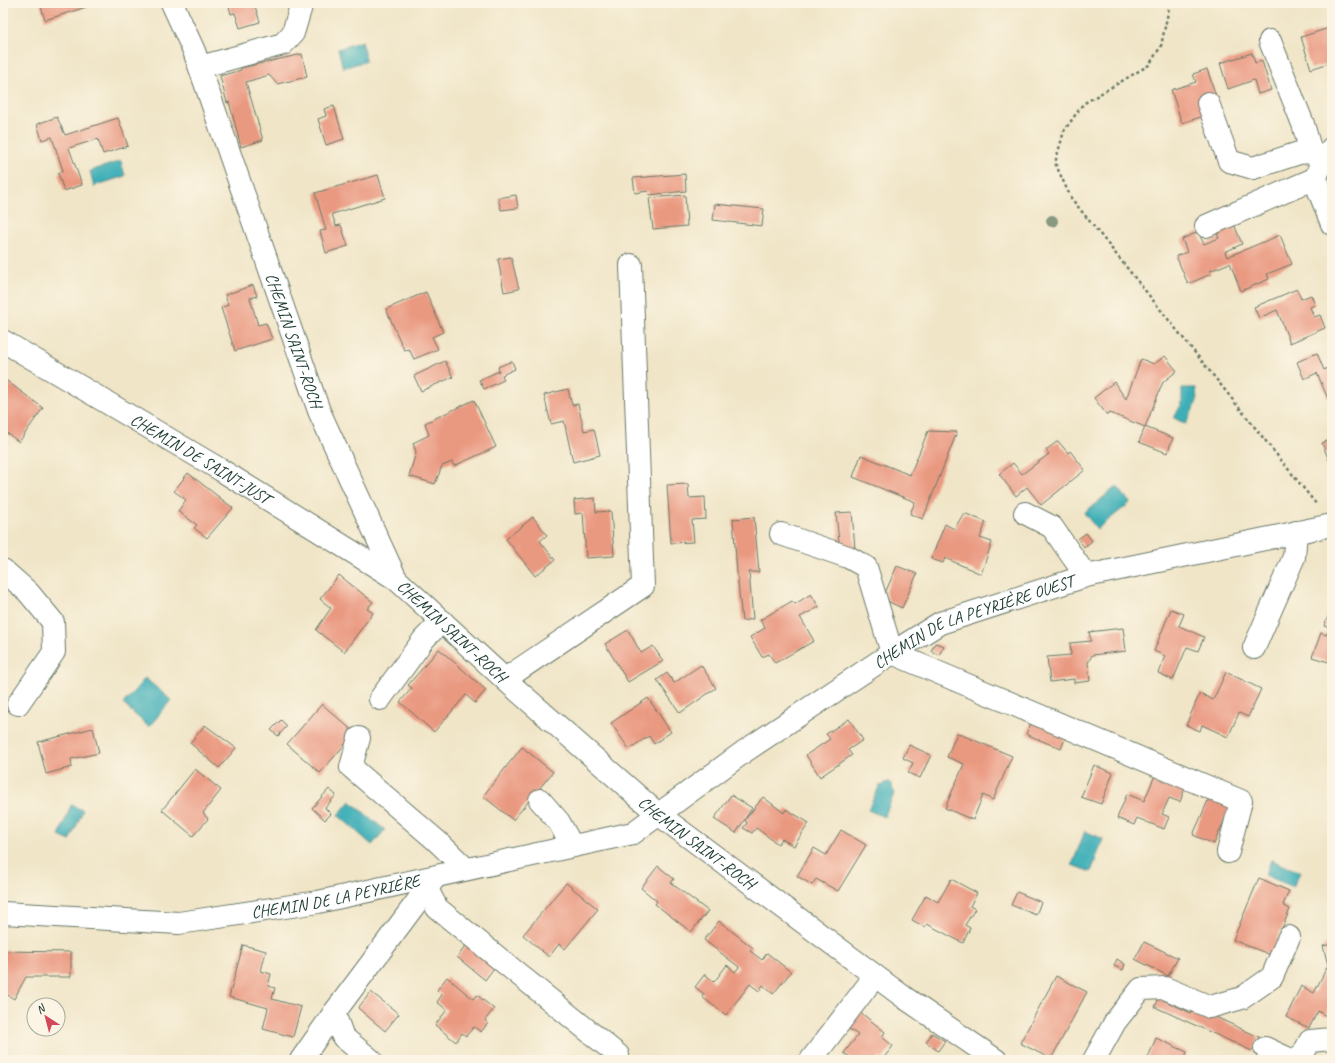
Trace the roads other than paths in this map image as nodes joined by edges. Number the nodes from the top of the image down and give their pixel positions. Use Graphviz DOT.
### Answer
graph roads {
  1 [pos="172,3"];
  2 [pos="302,3"];
  3 [pos="1270,41"];
  4 [pos="200,67"];
  5 [pos="1208,103"];
  6 [pos="1320,160"];
  7 [pos="1332,224"];
  8 [pos="1206,226"];
  9 [pos="631,266"];
  10 [pos="3,341"];
  11 [pos="1025,513"];
  12 [pos="1332,525"];
  13 [pos="1296,532"];
  14 [pos="781,534"];
  15 [pos="3,570"];
  16 [pos="1086,576"];
  17 [pos="396,579"];
  18 [pos="442,621"];
  19 [pos="1254,648"];
  20 [pos="892,653"];
  21 [pos="505,679"];
  22 [pos="380,699"];
  23 [pos="18,704"];
  24 [pos="359,738"];
  25 [pos="540,800"];
  26 [pos="658,814"];
  27 [pos="572,846"];
  28 [pos="1228,852"];
  29 [pos="466,870"];
  30 [pos="431,882"];
  31 [pos="3,914"];
  32 [pos="1290,937"];
  33 [pos="875,976"];
  34 [pos="334,1013"];
  35 [pos="1332,1039"];
  36 [pos="1265,1048"];
  37 [pos="618,1055"];
  38 [pos="301,1060"];
  39 [pos="371,1060"];
  40 [pos="812,1060"];
  41 [pos="996,1060"];
  42 [pos="1094,1060"];
  43 [pos="1291,1060"];
  44 [pos="1300,1060"];
  1 -- 4 [label="street, CHEMIN SAINT-ROCH"];
  2 -- 4 [label="street"];
  3 -- 6 [label="street"];
  4 -- 17 [label="street, CHEMIN SAINT-ROCH"];
  5 -- 6 [label="street"];
  6 -- 7 [label="street"];
  6 -- 8 [label="street"];
  9 -- 21 [label="street"];
  10 -- 17 [label="street, CHEMIN DE SAINT-JUST"];
  11 -- 16 [label="street"];
  12 -- 13 [label="street, CHEMIN DE LA PEYRIÈRE OUEST"];
  13 -- 16 [label="street, CHEMIN DE LA PEYRIÈRE OUEST"];
  13 -- 19 [label="street"];
  14 -- 20 [label="street"];
  15 -- 23 [label="street"];
  16 -- 20 [label="street, CHEMIN DE LA PEYRIÈRE OUEST"];
  17 -- 18 [label="street, CHEMIN SAINT-ROCH"];
  18 -- 21 [label="street, CHEMIN SAINT-ROCH"];
  18 -- 22 [label="street"];
  20 -- 26 [label="street, CHEMIN DE LA PEYRIÈRE OUEST"];
  20 -- 28 [label="street"];
  21 -- 26 [label="street, CHEMIN SAINT-ROCH"];
  24 -- 29 [label="street"];
  25 -- 27 [label="street"];
  26 -- 27 [label="street, CHEMIN DE LA PEYRIÈRE"];
  26 -- 33 [label="street, CHEMIN SAINT-ROCH"];
  27 -- 29 [label="street, CHEMIN DE LA PEYRIÈRE"];
  29 -- 30 [label="street, CHEMIN DE LA PEYRIÈRE"];
  30 -- 31 [label="street, CHEMIN DE LA PEYRIÈRE"];
  30 -- 34 [label="street"];
  30 -- 37 [label="street"];
  32 -- 42 [label="street"];
  33 -- 40 [label="street"];
  33 -- 41 [label="street, CHEMIN SAINT-ROCH"];
  34 -- 38 [label="street"];
  34 -- 39 [label="street"];
  35 -- 44 [label="street"];
  36 -- 43 [label="street"];
}
